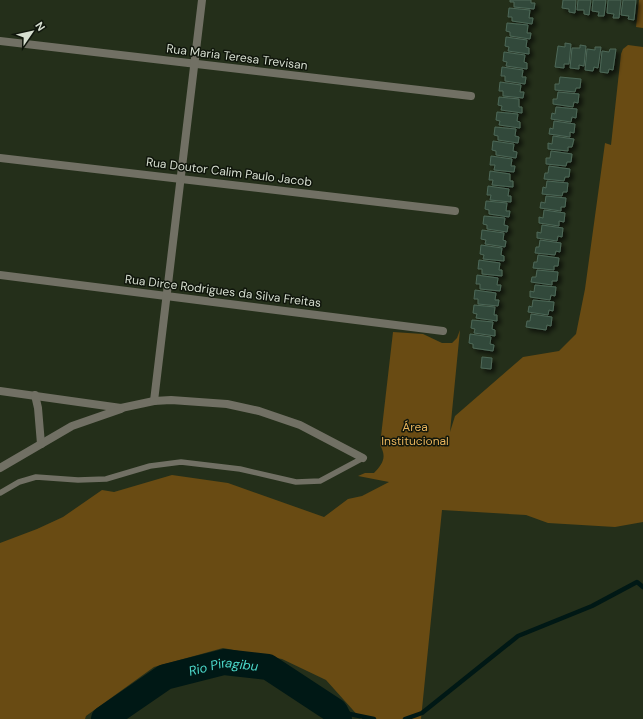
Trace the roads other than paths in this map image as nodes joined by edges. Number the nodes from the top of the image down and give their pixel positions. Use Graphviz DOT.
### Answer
graph roads {
  1 [pos="202,0"];
  2 [pos="0,41"];
  3 [pos="194,64"];
  4 [pos="471,96"];
  5 [pos="0,158"];
  6 [pos="180,178"];
  7 [pos="455,211"];
  8 [pos="0,275"];
  9 [pos="166,296"];
  10 [pos="443,331"];
  11 [pos="0,391"];
  12 [pos="34,395"];
  13 [pos="154,401"];
  14 [pos="121,408"];
  15 [pos="41,444"];
  16 [pos="363,458"];
  17 [pos="0,468"];
  18 [pos="0,493"];
  1 -- 3 [label="street"];
  2 -- 3 [label="street, Rua Maria Teresa Trevisan"];
  3 -- 4 [label="street, Rua Maria Teresa Trevisan"];
  3 -- 6 [label="street"];
  5 -- 6 [label="street, Rua Doutor Calim Paulo Jacob"];
  6 -- 7 [label="street, Rua Doutor Calim Paulo Jacob"];
  6 -- 9 [label="street"];
  8 -- 9 [label="street, Rua Dirce Rodrigues da Silva Freitas"];
  9 -- 10 [label="street, Rua Dirce Rodrigues da Silva Freitas"];
  9 -- 13 [label="street"];
  11 -- 12 [label="street"];
  12 -- 14 [label="street"];
  12 -- 15 [label="street"];
  13 -- 14 [label="street"];
  13 -- 16 [label="street"];
  14 -- 15 [label="street"];
  15 -- 17 [label="street"];
  16 -- 18 [label="lane"];
}
